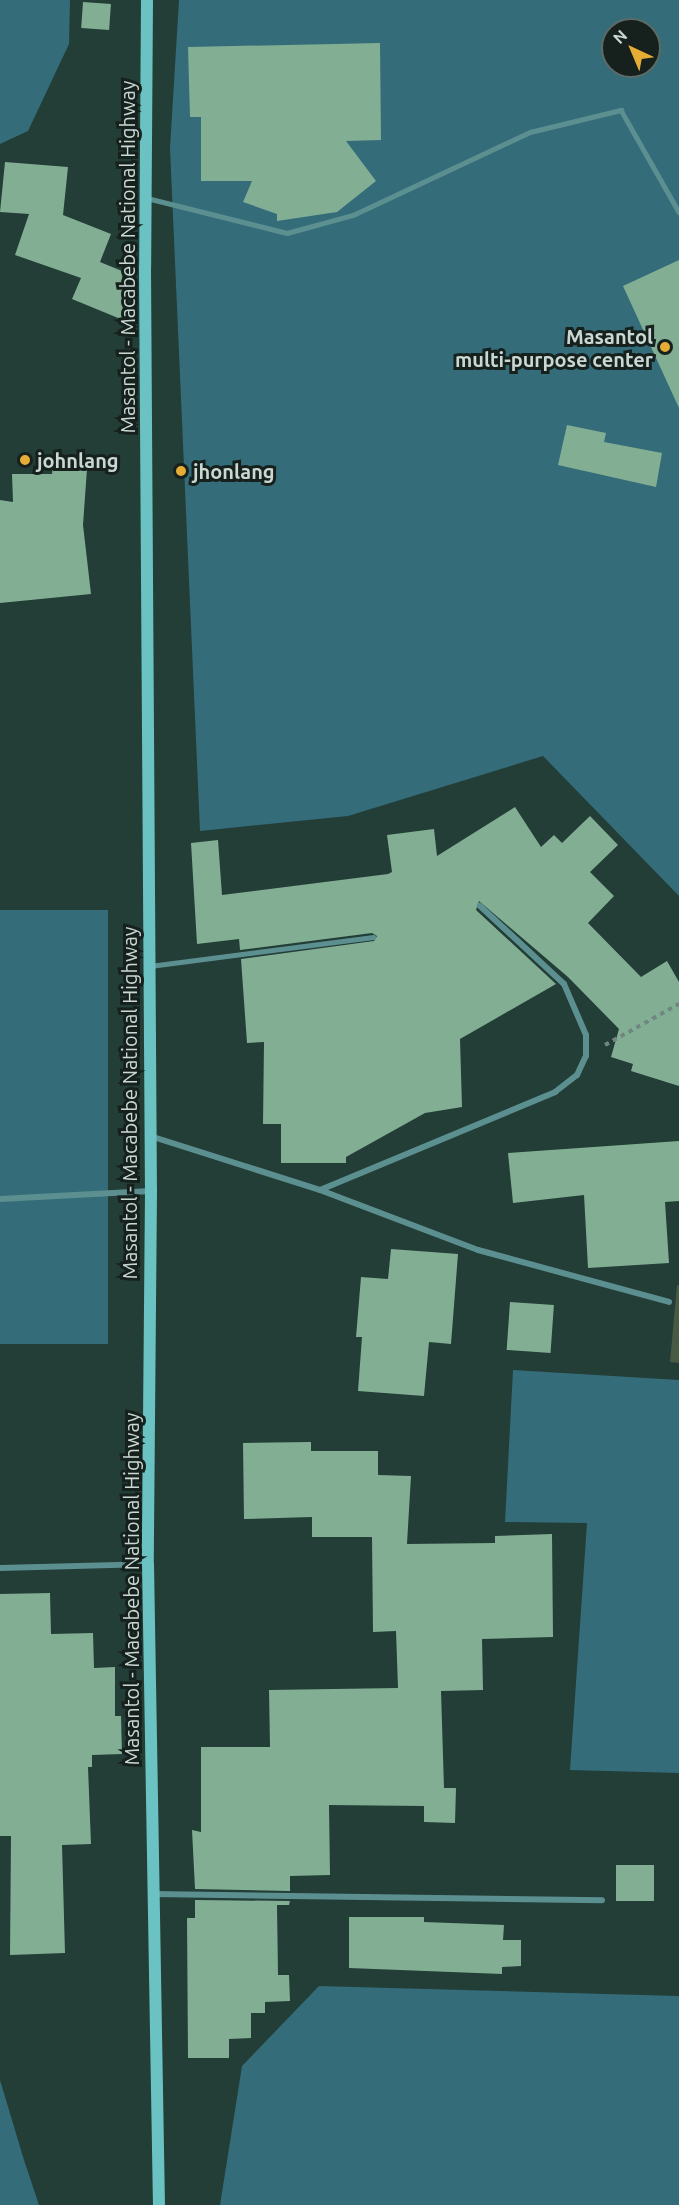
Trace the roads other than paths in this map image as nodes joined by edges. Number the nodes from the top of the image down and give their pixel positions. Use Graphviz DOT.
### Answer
graph roads {
  1 [pos="147,0"];
  2 [pos="145,197"];
  3 [pos="679,212"];
  4 [pos="480,906"];
  5 [pos="373,937"];
  6 [pos="148,966"];
  7 [pos="150,1136"];
  8 [pos="320,1190"];
  9 [pos="151,1191"];
  10 [pos="0,1199"];
  11 [pos="669,1302"];
  12 [pos="148,1564"];
  13 [pos="0,1568"];
  14 [pos="151,1894"];
  15 [pos="602,1900"];
  16 [pos="159,2205"];
  1 -- 2 [label="main road, Masantol - Macabebe National Highway"];
  2 -- 3 [label="lane"];
  2 -- 6 [label="main road, Masantol - Macabebe National Highway"];
  4 -- 8 [label="street"];
  5 -- 6 [label="lane"];
  6 -- 7 [label="main road, Masantol - Macabebe National Highway"];
  7 -- 8 [label="street"];
  7 -- 9 [label="main road, Masantol - Macabebe National Highway"];
  8 -- 11 [label="street"];
  9 -- 10 [label="street"];
  9 -- 12 [label="main road, Masantol - Macabebe National Highway"];
  12 -- 13 [label="street"];
  12 -- 14 [label="main road, Masantol - Macabebe National Highway"];
  14 -- 15 [label="street"];
  14 -- 16 [label="main road, Masantol - Macabebe National Highway"];
}
